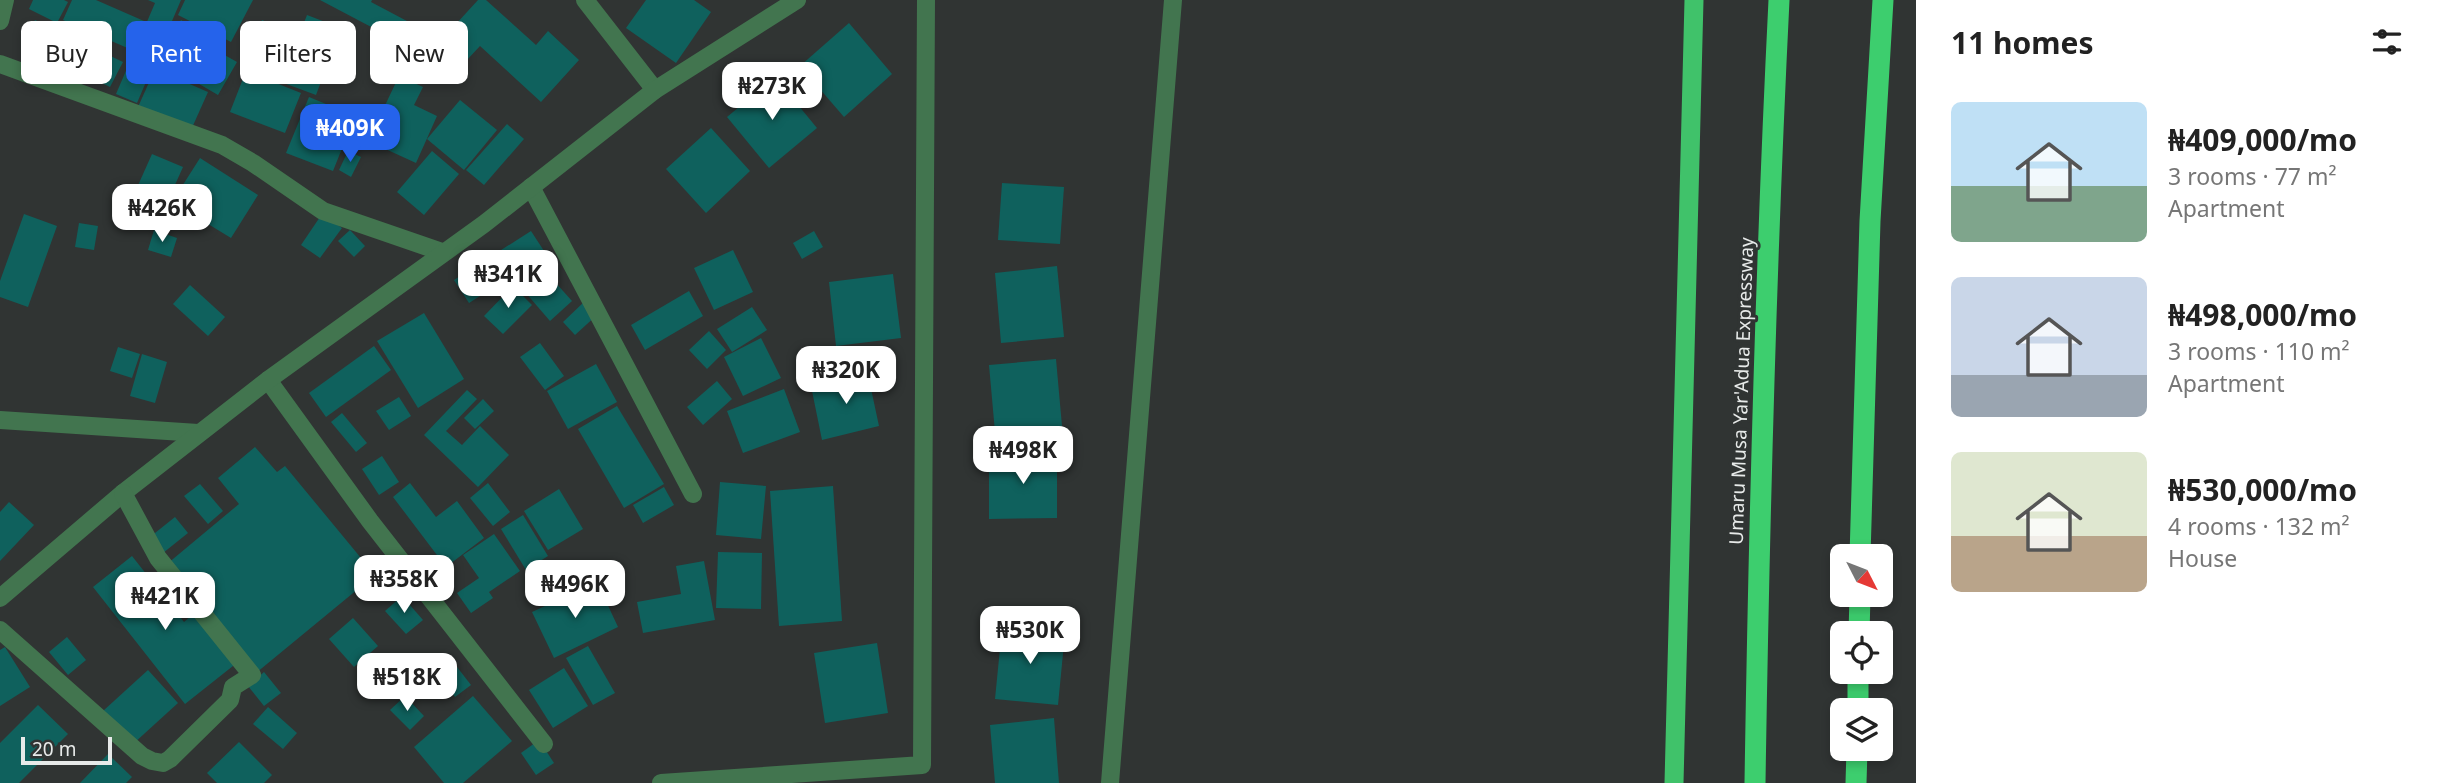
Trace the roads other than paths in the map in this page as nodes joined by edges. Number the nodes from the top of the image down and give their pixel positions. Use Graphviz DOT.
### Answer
graph roads {
  1 [pos="5,0"];
  2 [pos="585,0"];
  3 [pos="797,0"];
  4 [pos="926,0"];
  5 [pos="1173,0"];
  6 [pos="1695,0"];
  7 [pos="1779,0"];
  8 [pos="1883,0"];
  9 [pos="0,22"];
  10 [pos="0,64"];
  11 [pos="655,90"];
  12 [pos="531,187"];
  13 [pos="443,252"];
  14 [pos="268,380"];
  15 [pos="0,420"];
  16 [pos="198,433"];
  17 [pos="122,493"];
  18 [pos="693,495"];
  19 [pos="1860,544"];
  20 [pos="0,598"];
  21 [pos="0,630"];
  22 [pos="544,744"];
  23 [pos="1857,761"];
  24 [pos="661,783"];
  25 [pos="1110,783"];
  26 [pos="1674,783"];
  27 [pos="1755,783"];
  28 [pos="1856,783"];
  1 -- 9 [label="street"];
  2 -- 11 [label="street"];
  3 -- 11 [label="street"];
  4 -- 24 [label="street"];
  5 -- 25 [label="street"];
  6 -- 26 [label="highway"];
  7 -- 27 [label="highway, Umaru Musa Yar'Adua Expressway"];
  8 -- 19 [label="highway"];
  10 -- 13 [label="street"];
  11 -- 12 [label="street"];
  12 -- 13 [label="street"];
  12 -- 18 [label="street"];
  13 -- 14 [label="street"];
  14 -- 16 [label="street"];
  14 -- 22 [label="street"];
  15 -- 16 [label="street"];
  16 -- 17 [label="street"];
  17 -- 20 [label="street"];
  17 -- 21 [label="street"];
  23 -- 28 [label="highway"];
}
